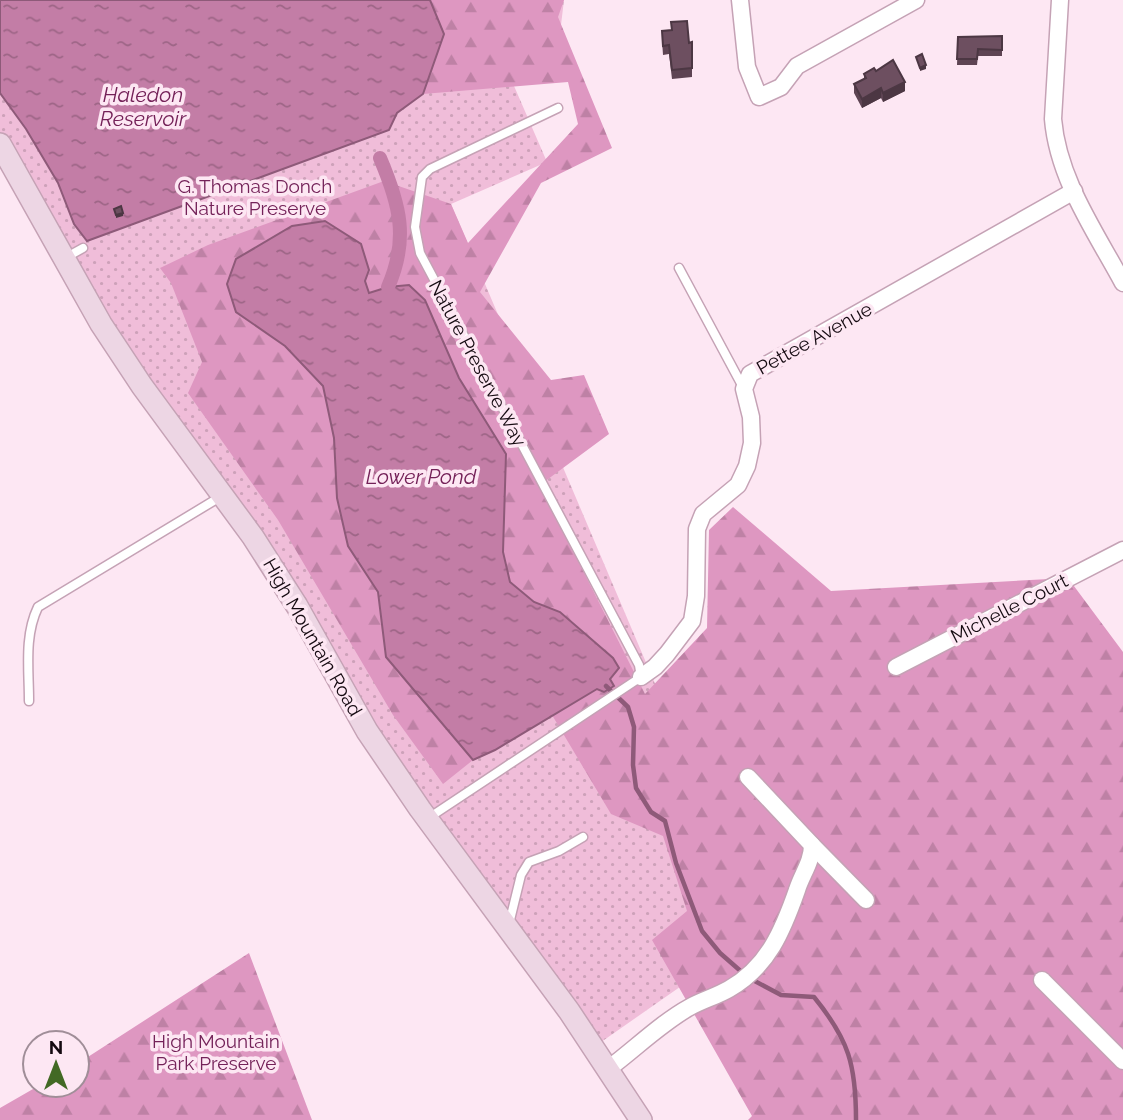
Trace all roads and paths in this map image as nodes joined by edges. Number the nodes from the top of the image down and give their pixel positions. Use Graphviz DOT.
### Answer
graph roads {
  1 [pos="740,0"];
  2 [pos="916,0"];
  3 [pos="1060,0"];
  4 [pos="558,108"];
  5 [pos="0,144"];
  6 [pos="1074,191"];
  7 [pos="679,268"];
  8 [pos="1123,283"];
  9 [pos="744,389"];
  10 [pos="223,496"];
  11 [pos="1123,550"];
  12 [pos="896,667"];
  13 [pos="641,677"];
  14 [pos="29,701"];
  15 [pos="748,777"];
  16 [pos="428,819"];
  17 [pos="583,837"];
  18 [pos="812,845"];
  19 [pos="866,900"];
  20 [pos="508,926"];
  21 [pos="1042,980"];
  22 [pos="1123,1061"];
  23 [pos="608,1069"];
  24 [pos="641,1120"];
  1 -- 2 [label="street"];
  3 -- 6 [label="street"];
  4 -- 13 [label="lane, Nature Preserve Way"];
  5 -- 10 [label="main road, High Mountain Road"];
  6 -- 8 [label="street"];
  6 -- 9 [label="street, Pettee Avenue"];
  7 -- 9 [label="lane"];
  9 -- 13 [label="street, Pettee Avenue"];
  10 -- 14 [label="lane"];
  10 -- 16 [label="main road, High Mountain Road"];
  11 -- 12 [label="street, Michelle Court"];
  13 -- 16 [label="lane, Pettee Avenue"];
  15 -- 18 [label="street"];
  16 -- 20 [label="main road, High Mountain Road"];
  17 -- 20 [label="lane"];
  18 -- 19 [label="street"];
  18 -- 23 [label="street"];
  20 -- 23 [label="main road, High Mountain Road"];
  21 -- 22 [label="street"];
  23 -- 24 [label="main road, High Mountain Road"];
}
